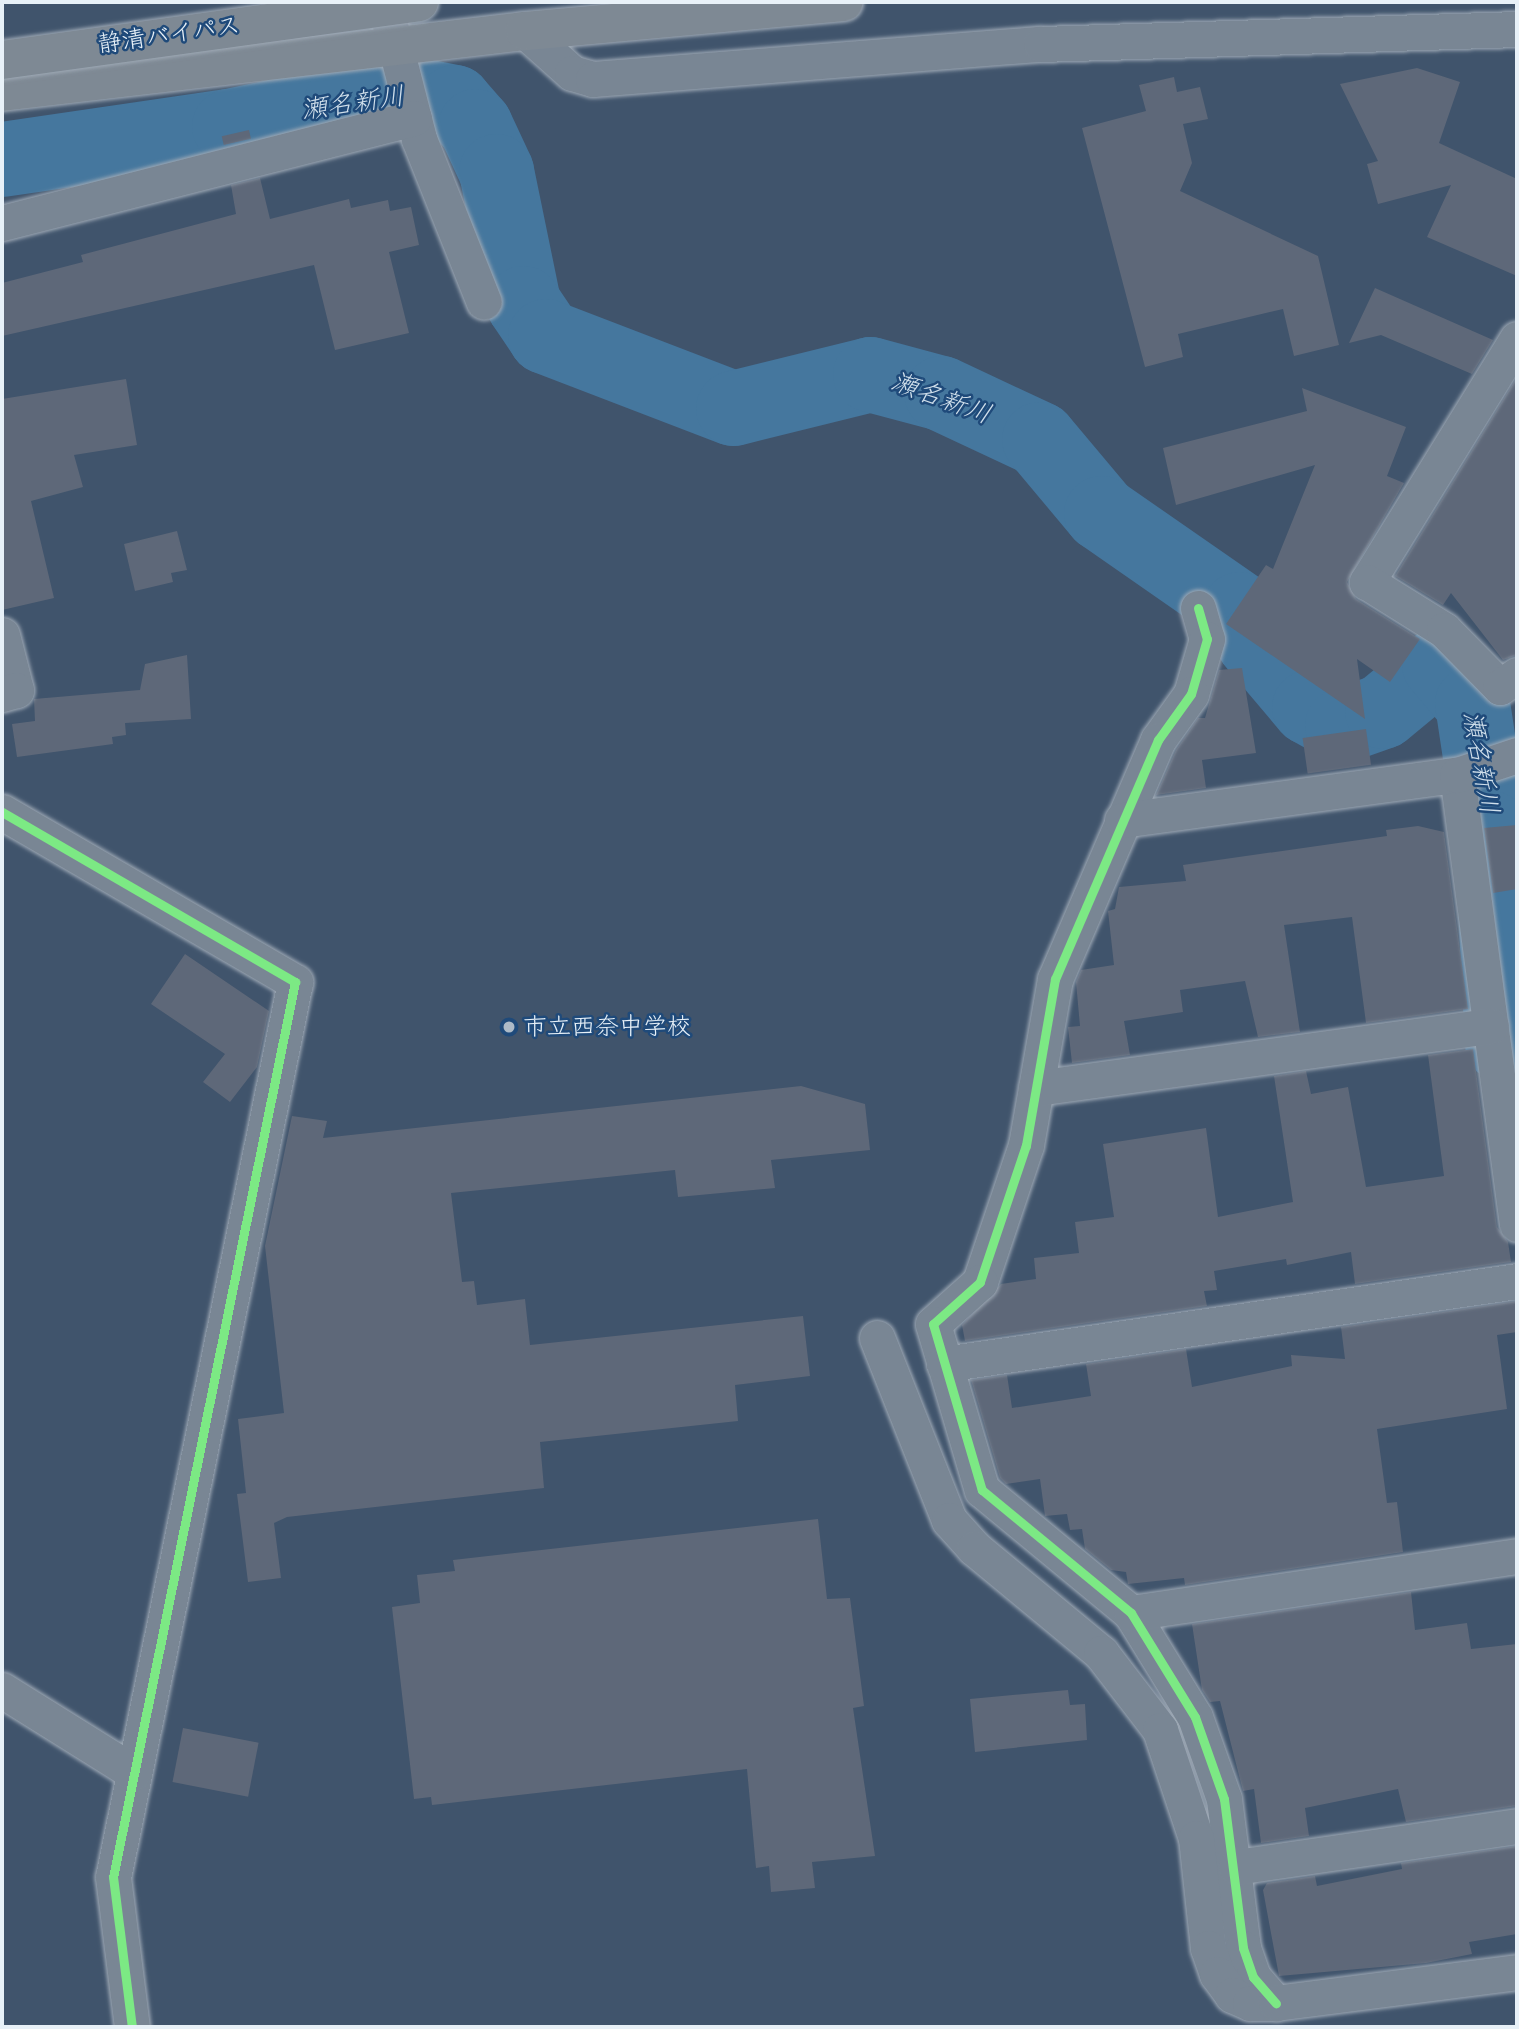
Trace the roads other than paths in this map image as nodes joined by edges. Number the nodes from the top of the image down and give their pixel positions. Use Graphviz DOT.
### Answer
graph roads {
  1 [pos="382,2"];
  2 [pos="419,2"];
  3 [pos="844,2"];
  4 [pos="1517,29"];
  5 [pos="525,31"];
  6 [pos="399,46"];
  7 [pos="2,60"];
  8 [pos="2,92"];
  9 [pos="414,118"];
  10 [pos="2,223"];
  11 [pos="484,302"];
  12 [pos="1517,339"];
  13 [pos="1198,608"];
  14 [pos="2,635"];
  15 [pos="1517,675"];
  16 [pos="2,694"];
  17 [pos="1517,755"];
  18 [pos="1457,775"];
  19 [pos="2,812"];
  20 [pos="1122,820"];
  21 [pos="1491,1026"];
  22 [pos="1036,1088"];
  23 [pos="1517,1224"];
  24 [pos="1517,1281"];
  25 [pos="877,1338"];
  26 [pos="944,1364"];
  27 [pos="1517,1556"];
  28 [pos="1131,1613"];
  29 [pos="2,1690"];
  30 [pos="133,1772"];
  31 [pos="1517,1826"];
  32 [pos="1236,1867"];
  33 [pos="1517,1972"];
  34 [pos="1263,2011"];
  35 [pos="132,2027"];
  1 -- 6 [label="street"];
  2 -- 7 [label="highway, 静清バイパス, bridge"];
  3 -- 5 [label="highway"];
  4 -- 5 [label="street"];
  5 -- 6 [label="highway"];
  6 -- 8 [label="highway"];
  6 -- 9 [label="street"];
  9 -- 10 [label="street"];
  9 -- 11 [label="street"];
  12 -- 15 [label="street"];
  13 -- 20 [label="street"];
  14 -- 16 [label="street"];
  17 -- 18 [label="street"];
  18 -- 20 [label="street"];
  18 -- 21 [label="street"];
  19 -- 30 [label="street"];
  20 -- 22 [label="street"];
  21 -- 22 [label="street"];
  21 -- 23 [label="street"];
  22 -- 26 [label="street"];
  24 -- 26 [label="street"];
  25 -- 34 [label="street"];
  26 -- 28 [label="street"];
  27 -- 28 [label="street"];
  28 -- 32 [label="street"];
  29 -- 30 [label="street"];
  30 -- 35 [label="street"];
  31 -- 32 [label="street"];
  32 -- 34 [label="street"];
  33 -- 34 [label="street"];
}
